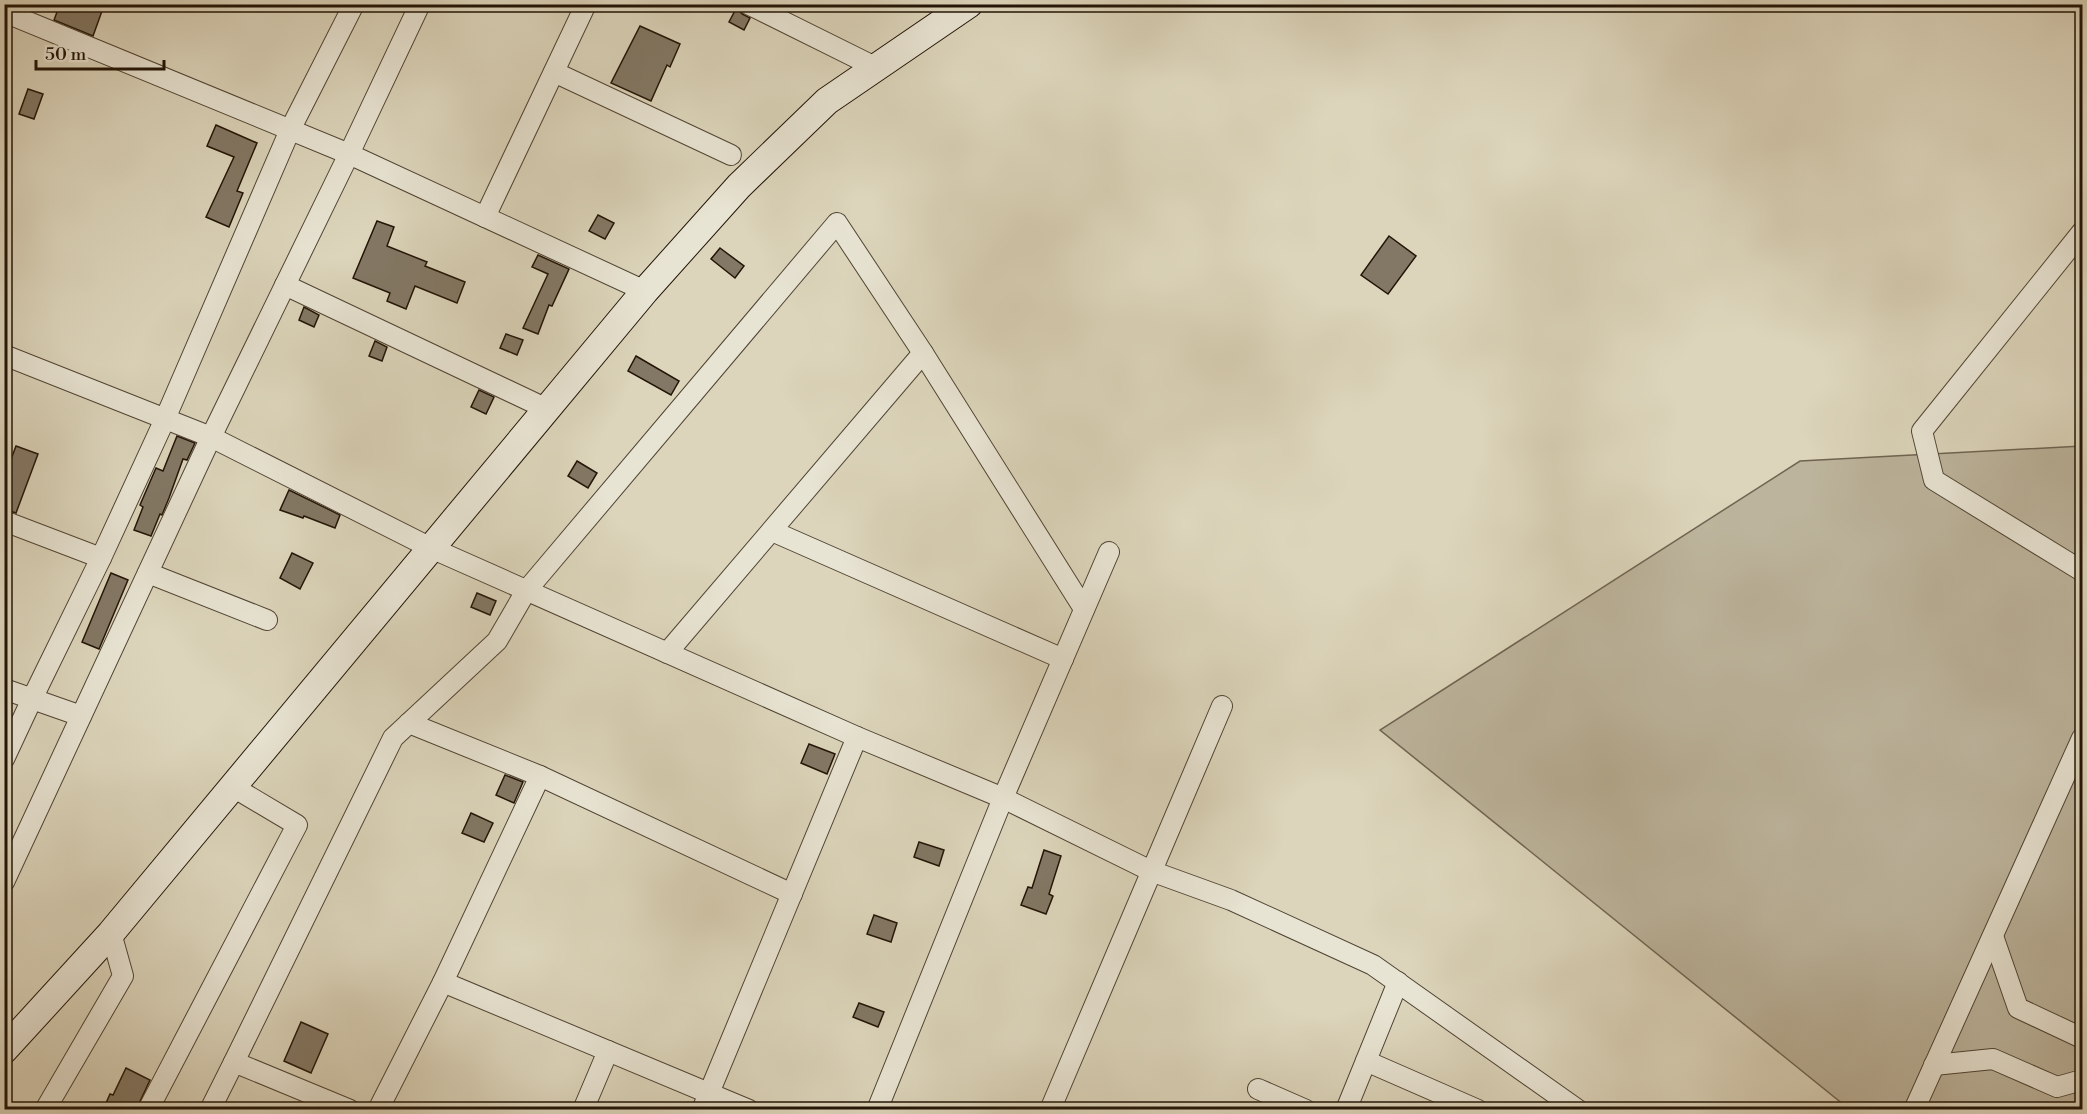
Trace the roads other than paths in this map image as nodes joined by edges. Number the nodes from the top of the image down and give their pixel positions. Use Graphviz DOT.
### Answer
graph roads {
  1 [pos="354,4"];
  2 [pos="420,4"];
  3 [pos="586,4"];
  4 [pos="748,4"];
  5 [pos="969,4"];
  6 [pos="4,12"];
  7 [pos="877,68"];
  8 [pos="554,72"];
  9 [pos="290,130"];
  10 [pos="349,154"];
  11 [pos="731,155"];
  12 [pos="485,217"];
  13 [pos="2082,232"];
  14 [pos="285,285"];
  15 [pos="645,291"];
  16 [pos="923,352"];
  17 [pos="4,355"];
  18 [pos="547,409"];
  19 [pos="165,419"];
  20 [pos="211,437"];
  21 [pos="4,521"];
  22 [pos="772,531"];
  23 [pos="430,548"];
  24 [pos="1109,552"];
  25 [pos="101,558"];
  26 [pos="2082,571"];
  27 [pos="148,573"];
  28 [pos="526,591"];
  29 [pos="1084,609"];
  30 [pos="267,620"];
  31 [pos="667,653"];
  32 [pos="1063,658"];
  33 [pos="4,689"];
  34 [pos="32,699"];
  35 [pos="1222,706"];
  36 [pos="81,716"];
  37 [pos="409,723"];
  38 [pos="857,737"];
  39 [pos="2082,738"];
  40 [pos="4,759"];
  41 [pos="540,776"];
  42 [pos="233,786"];
  43 [pos="1003,798"];
  44 [pos="1151,871"];
  45 [pos="4,882"];
  46 [pos="792,894"];
  47 [pos="111,933"];
  48 [pos="1993,936"];
  49 [pos="443,982"];
  50 [pos="1398,982"];
  51 [pos="2082,1038"];
  52 [pos="4,1050"];
  53 [pos="608,1051"];
  54 [pos="234,1062"];
  55 [pos="1366,1062"];
  56 [pos="1934,1065"];
  57 [pos="2082,1080"];
  58 [pos="1258,1089"];
  59 [pos="705,1101"];
  60 [pos="45,1110"];
  61 [pos="148,1110"];
  62 [pos="210,1110"];
  63 [pos="350,1110"];
  64 [pos="378,1110"];
  65 [pos="583,1110"];
  66 [pos="749,1110"];
  67 [pos="877,1110"];
  68 [pos="1050,1110"];
  69 [pos="1306,1110"];
  70 [pos="1346,1110"];
  71 [pos="1478,1110"];
  72 [pos="1578,1110"];
  73 [pos="1914,1110"];
  1 -- 9 [label="street"];
  2 -- 10 [label="street"];
  3 -- 8 [label="street"];
  4 -- 7 [label="street"];
  5 -- 7 [label="street"];
  6 -- 9 [label="street"];
  7 -- 15 [label="street"];
  8 -- 11 [label="street"];
  8 -- 12 [label="street"];
  9 -- 10 [label="street"];
  9 -- 19 [label="street"];
  10 -- 12 [label="street"];
  10 -- 14 [label="street"];
  12 -- 15 [label="street"];
  13 -- 26 [label="street"];
  14 -- 18 [label="street"];
  14 -- 20 [label="street"];
  15 -- 18 [label="street"];
  16 -- 22 [label="street"];
  16 -- 28 [label="street"];
  16 -- 29 [label="street"];
  17 -- 19 [label="street"];
  18 -- 23 [label="street"];
  19 -- 20 [label="street"];
  19 -- 25 [label="street"];
  20 -- 23 [label="street"];
  20 -- 27 [label="street"];
  21 -- 25 [label="street"];
  22 -- 31 [label="street"];
  22 -- 32 [label="street"];
  23 -- 28 [label="street"];
  23 -- 42 [label="street"];
  24 -- 29 [label="street"];
  25 -- 34 [label="street"];
  27 -- 30 [label="street"];
  27 -- 36 [label="street"];
  28 -- 31 [label="street"];
  28 -- 37 [label="street"];
  29 -- 32 [label="street"];
  31 -- 38 [label="street"];
  32 -- 43 [label="street"];
  33 -- 34 [label="street"];
  34 -- 36 [label="street"];
  34 -- 40 [label="street"];
  35 -- 44 [label="street"];
  36 -- 45 [label="street"];
  37 -- 41 [label="street"];
  37 -- 54 [label="street"];
  38 -- 43 [label="street"];
  38 -- 46 [label="street"];
  39 -- 48 [label="street"];
  41 -- 46 [label="street"];
  41 -- 49 [label="street"];
  42 -- 47 [label="street"];
  42 -- 61 [label="street"];
  43 -- 44 [label="street"];
  43 -- 67 [label="street"];
  44 -- 50 [label="street"];
  44 -- 68 [label="street"];
  46 -- 59 [label="street"];
  47 -- 52 [label="street"];
  47 -- 60 [label="street"];
  48 -- 51 [label="street"];
  48 -- 56 [label="street"];
  49 -- 53 [label="street"];
  49 -- 64 [label="street"];
  50 -- 55 [label="street"];
  50 -- 72 [label="street"];
  53 -- 59 [label="street"];
  53 -- 65 [label="street"];
  54 -- 62 [label="street"];
  54 -- 63 [label="street"];
  55 -- 70 [label="street"];
  55 -- 71 [label="street"];
  56 -- 57 [label="street"];
  56 -- 73 [label="street"];
  58 -- 69 [label="street"];
  59 -- 66 [label="street"];
}
